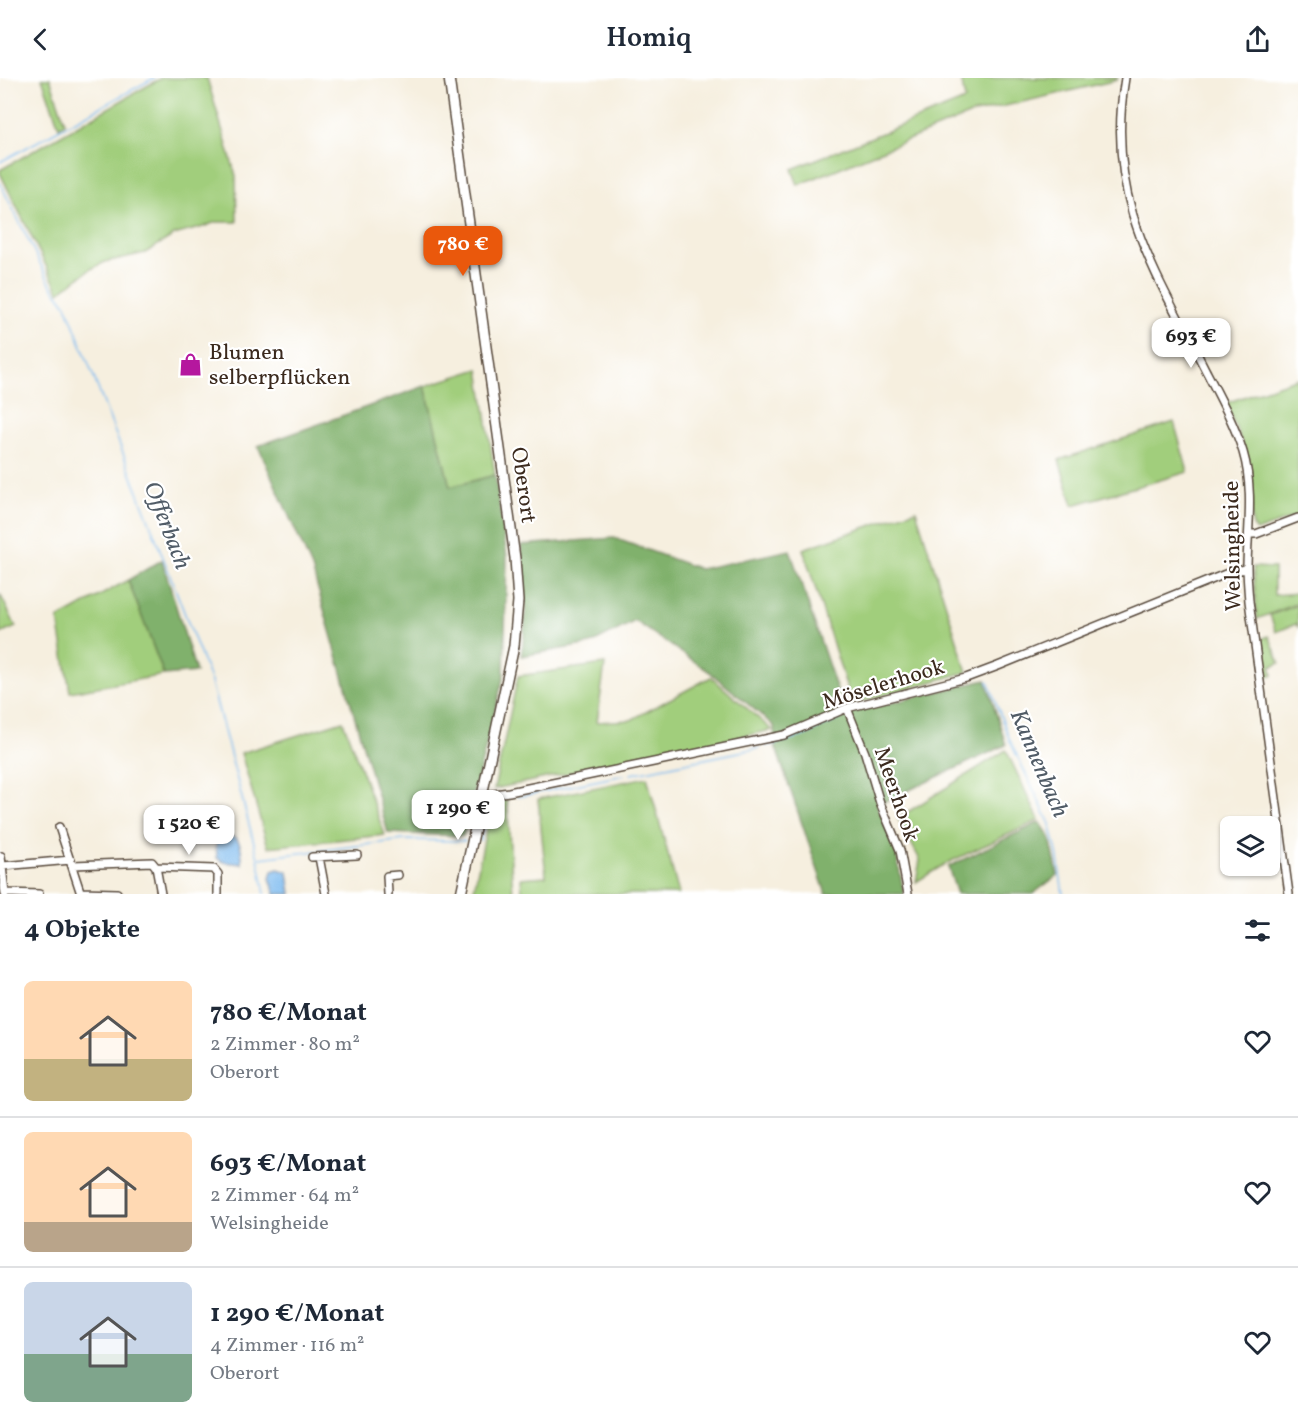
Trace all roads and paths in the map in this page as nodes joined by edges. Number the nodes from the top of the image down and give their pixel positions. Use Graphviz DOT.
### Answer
graph roads {
  1 [pos="449,78"];
  2 [pos="1125,78"];
  3 [pos="1298,518"];
  4 [pos="1249,534"];
  5 [pos="1247,569"];
  6 [pos="847,708"];
  7 [pos="482,794"];
  8 [pos="59,827"];
  9 [pos="357,855"];
  10 [pos="2,856"];
  11 [pos="72,863"];
  12 [pos="3,866"];
  13 [pos="156,867"];
  14 [pos="398,875"];
  15 [pos="117,892"];
  16 [pos="81,893"];
  17 [pos="5,894"];
  18 [pos="39,894"];
  19 [pos="161,894"];
  20 [pos="218,894"];
  21 [pos="326,894"];
  22 [pos="388,894"];
  23 [pos="461,894"];
  24 [pos="908,894"];
  25 [pos="1289,894"];
  1 -- 7 [label="main road, Oberort"];
  2 -- 4 [label="street, Welsingheide"];
  3 -- 4 [label="street"];
  4 -- 5 [label="street, Welsingheide"];
  5 -- 6 [label="street, Möselerhook"];
  5 -- 25 [label="street, Welsingheide"];
  6 -- 7 [label="street, Möselerhook"];
  6 -- 24 [label="street, Meerhook"];
  7 -- 23 [label="main road, Oberort"];
  8 -- 11 [label="street"];
  9 -- 21 [label="street"];
  10 -- 12 [label="street"];
  11 -- 12 [label="street"];
  11 -- 13 [label="street"];
  11 -- 16 [label="street"];
  12 -- 17 [label="street"];
  13 -- 19 [label="street"];
  13 -- 20 [label="street"];
  14 -- 22 [label="street"];
  15 -- 16 [label="street"];
  17 -- 18 [label="street"];
}
